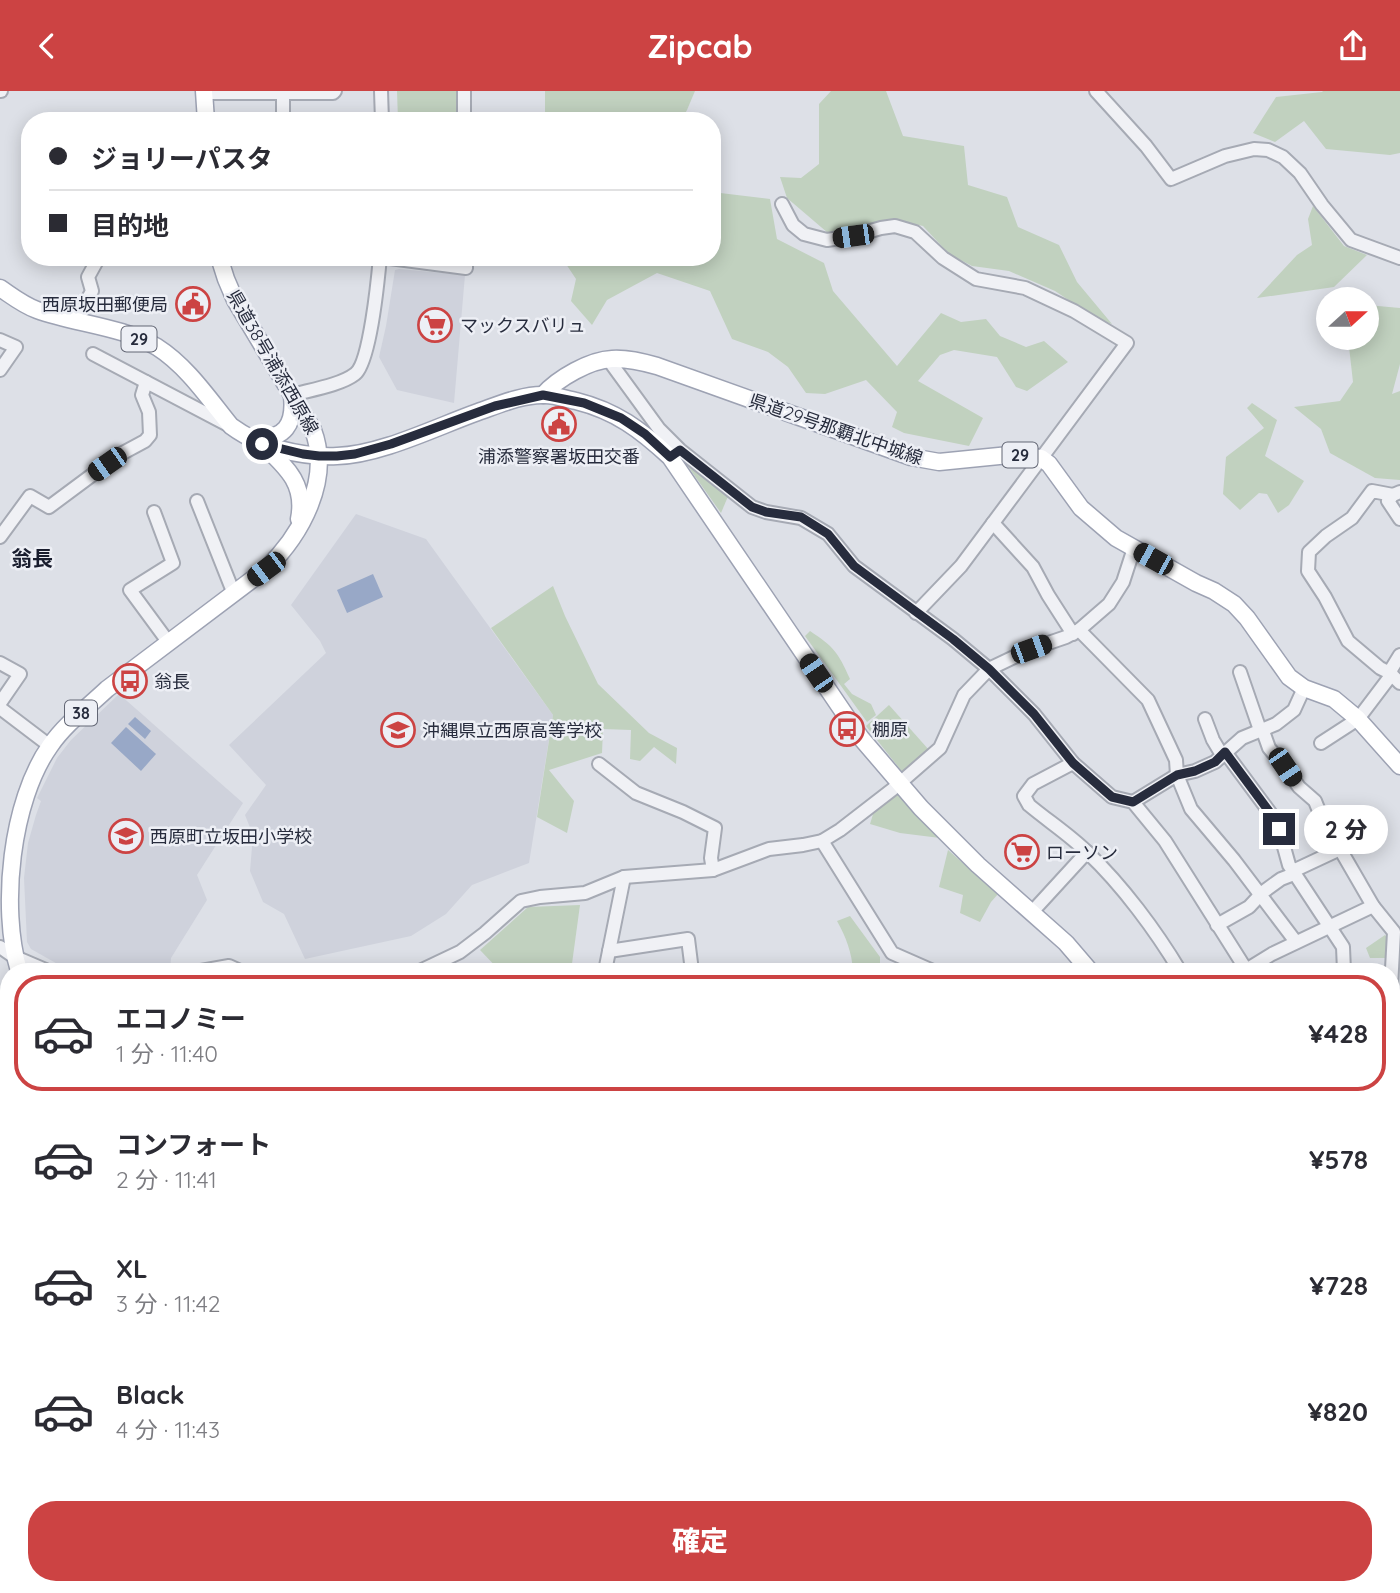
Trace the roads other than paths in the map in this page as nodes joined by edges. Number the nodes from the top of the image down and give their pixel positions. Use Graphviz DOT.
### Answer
graph roads {
  1 [pos="335,91"];
  2 [pos="381,91"];
  3 [pos="464,91"];
  4 [pos="1096,91"];
  5 [pos="205,92"];
  6 [pos="283,94"];
  7 [pos="206,112"];
  8 [pos="283,112"];
  9 [pos="382,112"];
  10 [pos="464,112"];
  11 [pos="782,204"];
  12 [pos="1400,258"];
  13 [pos="94,266"];
  14 [pos="222,266"];
  15 [pos="380,266"];
  16 [pos="451,266"];
  17 [pos="466,266"];
  18 [pos="0,288"];
  19 [pos="76,321"];
  20 [pos="0,340"];
  21 [pos="93,354"];
  22 [pos="608,359"];
  23 [pos="0,370"];
  24 [pos="146,382"];
  25 [pos="292,395"];
  26 [pos="543,395"];
  27 [pos="231,426"];
  28 [pos="655,434"];
  29 [pos="255,441"];
  30 [pos="675,454"];
  31 [pos="319,456"];
  32 [pos="1041,458"];
  33 [pos="1397,493"];
  34 [pos="197,501"];
  35 [pos="155,512"];
  36 [pos="1400,519"];
  37 [pos="993,523"];
  38 [pos="4,524"];
  39 [pos="295,535"];
  40 [pos="0,537"];
  41 [pos="1134,548"];
  42 [pos="234,594"];
  43 [pos="916,613"];
  44 [pos="1076,632"];
  45 [pos="169,643"];
  46 [pos="1400,655"];
  47 [pos="0,663"];
  48 [pos="989,669"];
  49 [pos="1240,672"];
  50 [pos="1390,673"];
  51 [pos="1400,683"];
  52 [pos="1304,688"];
  53 [pos="0,706"];
  54 [pos="1205,719"];
  55 [pos="1359,719"];
  56 [pos="1260,730"];
  57 [pos="1321,743"];
  58 [pos="50,746"];
  59 [pos="1224,753"];
  60 [pos="1073,763"];
  61 [pos="599,764"];
  62 [pos="1400,766"];
  63 [pos="1177,775"];
  64 [pos="899,784"];
  65 [pos="1133,802"];
  66 [pos="822,841"];
  67 [pos="1340,849"];
  68 [pos="1087,852"];
  69 [pos="713,870"];
  70 [pos="1294,872"];
  71 [pos="624,877"];
  72 [pos="1260,896"];
  73 [pos="1373,906"];
  74 [pos="1032,912"];
  75 [pos="1217,925"];
  76 [pos="1329,926"];
  77 [pos="1397,931"];
  78 [pos="1296,942"];
  79 [pos="609,951"];
  80 [pos="10,958"];
  81 [pos="437,963"];
  82 [pos="607,963"];
  83 [pos="691,963"];
  84 [pos="915,963"];
  85 [pos="1083,963"];
  86 [pos="1175,963"];
  87 [pos="1241,963"];
  88 [pos="1258,963"];
  89 [pos="1344,963"];
  90 [pos="1394,963"];
  1 -- 6 [label="street"];
  2 -- 9 [label="street"];
  3 -- 10 [label="street"];
  4 -- 12 [label="street"];
  5 -- 6 [label="street"];
  5 -- 7 [label="main road"];
  6 -- 8 [label="street"];
  11 -- 32 [label="street"];
  13 -- 19 [label="street"];
  14 -- 25 [label="main road, 県道38号浦添西原線 / 38"];
  15 -- 25 [label="street"];
  16 -- 17 [label="street"];
  18 -- 19 [label="main road, 県道29号那覇北中城線 / 29"];
  19 -- 27 [label="main road, 県道29号那覇北中城線 / 29"];
  20 -- 23 [label="street"];
  21 -- 24 [label="street"];
  22 -- 26 [label="main road, 県道29号那覇北中城線 / 29"];
  22 -- 28 [label="street"];
  22 -- 32 [label="main road, 県道29号那覇北中城線 / 29"];
  24 -- 27 [label="street"];
  24 -- 38 [label="street"];
  25 -- 29 [label="main road"];
  25 -- 31 [label="main road, 県道38号浦添西原線 / 38"];
  26 -- 28 [label="main road, 県道29号那覇北中城線 / 29"];
  26 -- 31 [label="main road, 県道29号那覇北中城線 / 29"];
  27 -- 29 [label="main road, 県道29号那覇北中城線 / 29"];
  28 -- 30 [label="main road, 県道29号那覇北中城線 / 29"];
  29 -- 31 [label="main road, 県道29号那覇北中城線 / 29"];
  29 -- 39 [label="main road"];
  30 -- 43 [label="street"];
  30 -- 64 [label="main road, 県道29号那覇北中城線 / 29"];
  31 -- 39 [label="main road, 県道38号浦添西原線 / 38"];
  32 -- 37 [label="street"];
  32 -- 41 [label="main road, 29"];
  33 -- 36 [label="street"];
  33 -- 50 [label="street"];
  34 -- 42 [label="street"];
  35 -- 45 [label="street"];
  37 -- 43 [label="street"];
  37 -- 44 [label="street"];
  38 -- 40 [label="street"];
  39 -- 42 [label="main road, 県道38号浦添西原線 / 38"];
  41 -- 44 [label="street"];
  41 -- 52 [label="main road, 29"];
  42 -- 45 [label="main road, 県道38号浦添西原線 / 38"];
  43 -- 48 [label="street"];
  44 -- 48 [label="street"];
  44 -- 63 [label="street"];
  45 -- 58 [label="main road, 県道38号浦添西原線 / 38"];
  46 -- 50 [label="street"];
  47 -- 53 [label="street"];
  48 -- 60 [label="street"];
  48 -- 64 [label="street"];
  49 -- 56 [label="street"];
  50 -- 51 [label="street"];
  50 -- 55 [label="street"];
  52 -- 55 [label="main road, 29"];
  52 -- 56 [label="street"];
  53 -- 58 [label="street"];
  54 -- 59 [label="street"];
  55 -- 57 [label="street"];
  55 -- 62 [label="main road, 29"];
  56 -- 59 [label="street"];
  56 -- 67 [label="street"];
  58 -- 80 [label="main road, 県道38号浦添西原線 / 38"];
  59 -- 63 [label="street"];
  59 -- 70 [label="street"];
  60 -- 65 [label="street"];
  60 -- 68 [label="street"];
  61 -- 69 [label="street"];
  63 -- 65 [label="street"];
  63 -- 72 [label="street"];
  64 -- 66 [label="street"];
  64 -- 74 [label="main road, 県道29号那覇北中城線 / 29"];
  65 -- 75 [label="street"];
  66 -- 69 [label="street"];
  66 -- 84 [label="street"];
  67 -- 70 [label="street"];
  67 -- 73 [label="street"];
  68 -- 74 [label="street"];
  68 -- 86 [label="street"];
  69 -- 71 [label="street"];
  70 -- 72 [label="street"];
  70 -- 76 [label="street"];
  71 -- 79 [label="street"];
  71 -- 81 [label="street"];
  72 -- 75 [label="street"];
  72 -- 78 [label="street"];
  73 -- 76 [label="street"];
  73 -- 77 [label="street"];
  74 -- 85 [label="main road, 県道29号那覇北中城線 / 29"];
  75 -- 87 [label="street"];
  76 -- 78 [label="street"];
  76 -- 89 [label="street"];
  77 -- 90 [label="street"];
  78 -- 88 [label="street"];
  79 -- 82 [label="street"];
  79 -- 83 [label="street"];
}
